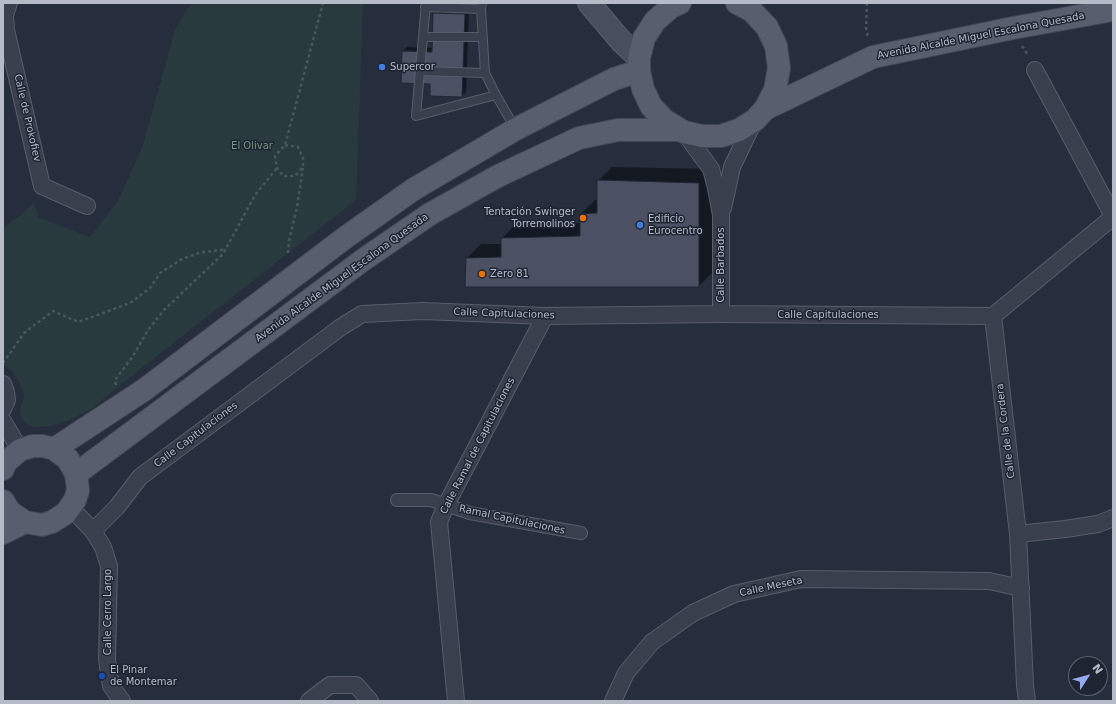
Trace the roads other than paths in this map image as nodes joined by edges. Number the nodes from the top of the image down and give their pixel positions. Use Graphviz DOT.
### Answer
graph roads {
  1 [pos="9,3"];
  2 [pos="589,3"];
  3 [pos="680,3"];
  4 [pos="738,3"];
  5 [pos="425,5"];
  6 [pos="482,6"];
  7 [pos="1113,10"];
  8 [pos="423,37"];
  9 [pos="483,37"];
  10 [pos="639,65"];
  11 [pos="1035,70"];
  12 [pos="420,71"];
  13 [pos="485,73"];
  14 [pos="496,95"];
  15 [pos="760,114"];
  16 [pos="516,129"];
  17 [pos="682,131"];
  18 [pos="87,206"];
  19 [pos="721,215"];
  20 [pos="1113,217"];
  21 [pos="721,314"];
  22 [pos="545,316"];
  23 [pos="993,316"];
  24 [pos="3,384"];
  25 [pos="3,409"];
  26 [pos="3,421"];
  27 [pos="54,449"];
  28 [pos="20,450"];
  29 [pos="3,469"];
  30 [pos="76,474"];
  31 [pos="397,500"];
  32 [pos="3,501"];
  33 [pos="446,505"];
  34 [pos="70,507"];
  35 [pos="1113,518"];
  36 [pos="26,522"];
  37 [pos="93,531"];
  38 [pos="3,532"];
  39 [pos="581,533"];
  40 [pos="1018,534"];
  41 [pos="1021,588"];
  42 [pos="122,701"];
  43 [pos="309,701"];
  44 [pos="370,701"];
  45 [pos="456,701"];
  46 [pos="613,701"];
  47 [pos="1027,701"];
  1 -- 18 [label="street, Calle de Prokofiev"];
  2 -- 10 [label="main road"];
  3 -- 10 [label="main road"];
  4 -- 15 [label="main road"];
  5 -- 6 [label="lane"];
  5 -- 8 [label="lane"];
  6 -- 9 [label="lane"];
  7 -- 15 [label="main road, Avenida Alcalde Miguel Escalona Quesada"];
  8 -- 9 [label="lane"];
  8 -- 12 [label="lane"];
  9 -- 13 [label="lane"];
  10 -- 16 [label="main road"];
  10 -- 17 [label="main road"];
  11 -- 20 [label="street"];
  12 -- 13 [label="lane"];
  12 -- 14 [label="lane"];
  13 -- 14 [label="lane"];
  14 -- 16 [label="lane"];
  15 -- 17 [label="main road, Avenida Alcalde Miguel Escalona Quesada"];
  15 -- 19 [label="street, Calle Barbados"];
  16 -- 27 [label="main road"];
  17 -- 19 [label="street, Calle Barbados"];
  17 -- 30 [label="main road, Avenida Alcalde Miguel Escalona Quesada"];
  19 -- 21 [label="street, Calle Barbados"];
  20 -- 23 [label="street"];
  21 -- 22 [label="street, Calle Capitulaciones"];
  21 -- 23 [label="street, Calle Capitulaciones"];
  22 -- 33 [label="street, Calle Ramal de Capitulaciones"];
  22 -- 37 [label="street, Calle Capitulaciones"];
  23 -- 40 [label="street, Calle de la Cordera"];
  24 -- 25 [label="street"];
  26 -- 28 [label="street"];
  27 -- 28 [label="main road"];
  27 -- 30 [label="main road"];
  28 -- 29 [label="main road"];
  30 -- 34 [label="main road"];
  31 -- 33 [label="street, Ramal Capitulaciones"];
  32 -- 36 [label="main road"];
  33 -- 39 [label="street, Ramal Capitulaciones"];
  33 -- 45 [label="street, Calle Ramal de Capitulaciones"];
  34 -- 36 [label="main road"];
  34 -- 37 [label="street, Calle Cerro Largo"];
  35 -- 40 [label="street"];
  36 -- 38 [label="main road"];
  37 -- 42 [label="street, Calle Cerro Largo"];
  40 -- 41 [label="street, Calle de la Cordera"];
  41 -- 46 [label="street, Calle Meseta"];
  41 -- 47 [label="street, Calle de la Cordera"];
  43 -- 44 [label="street"];
}
